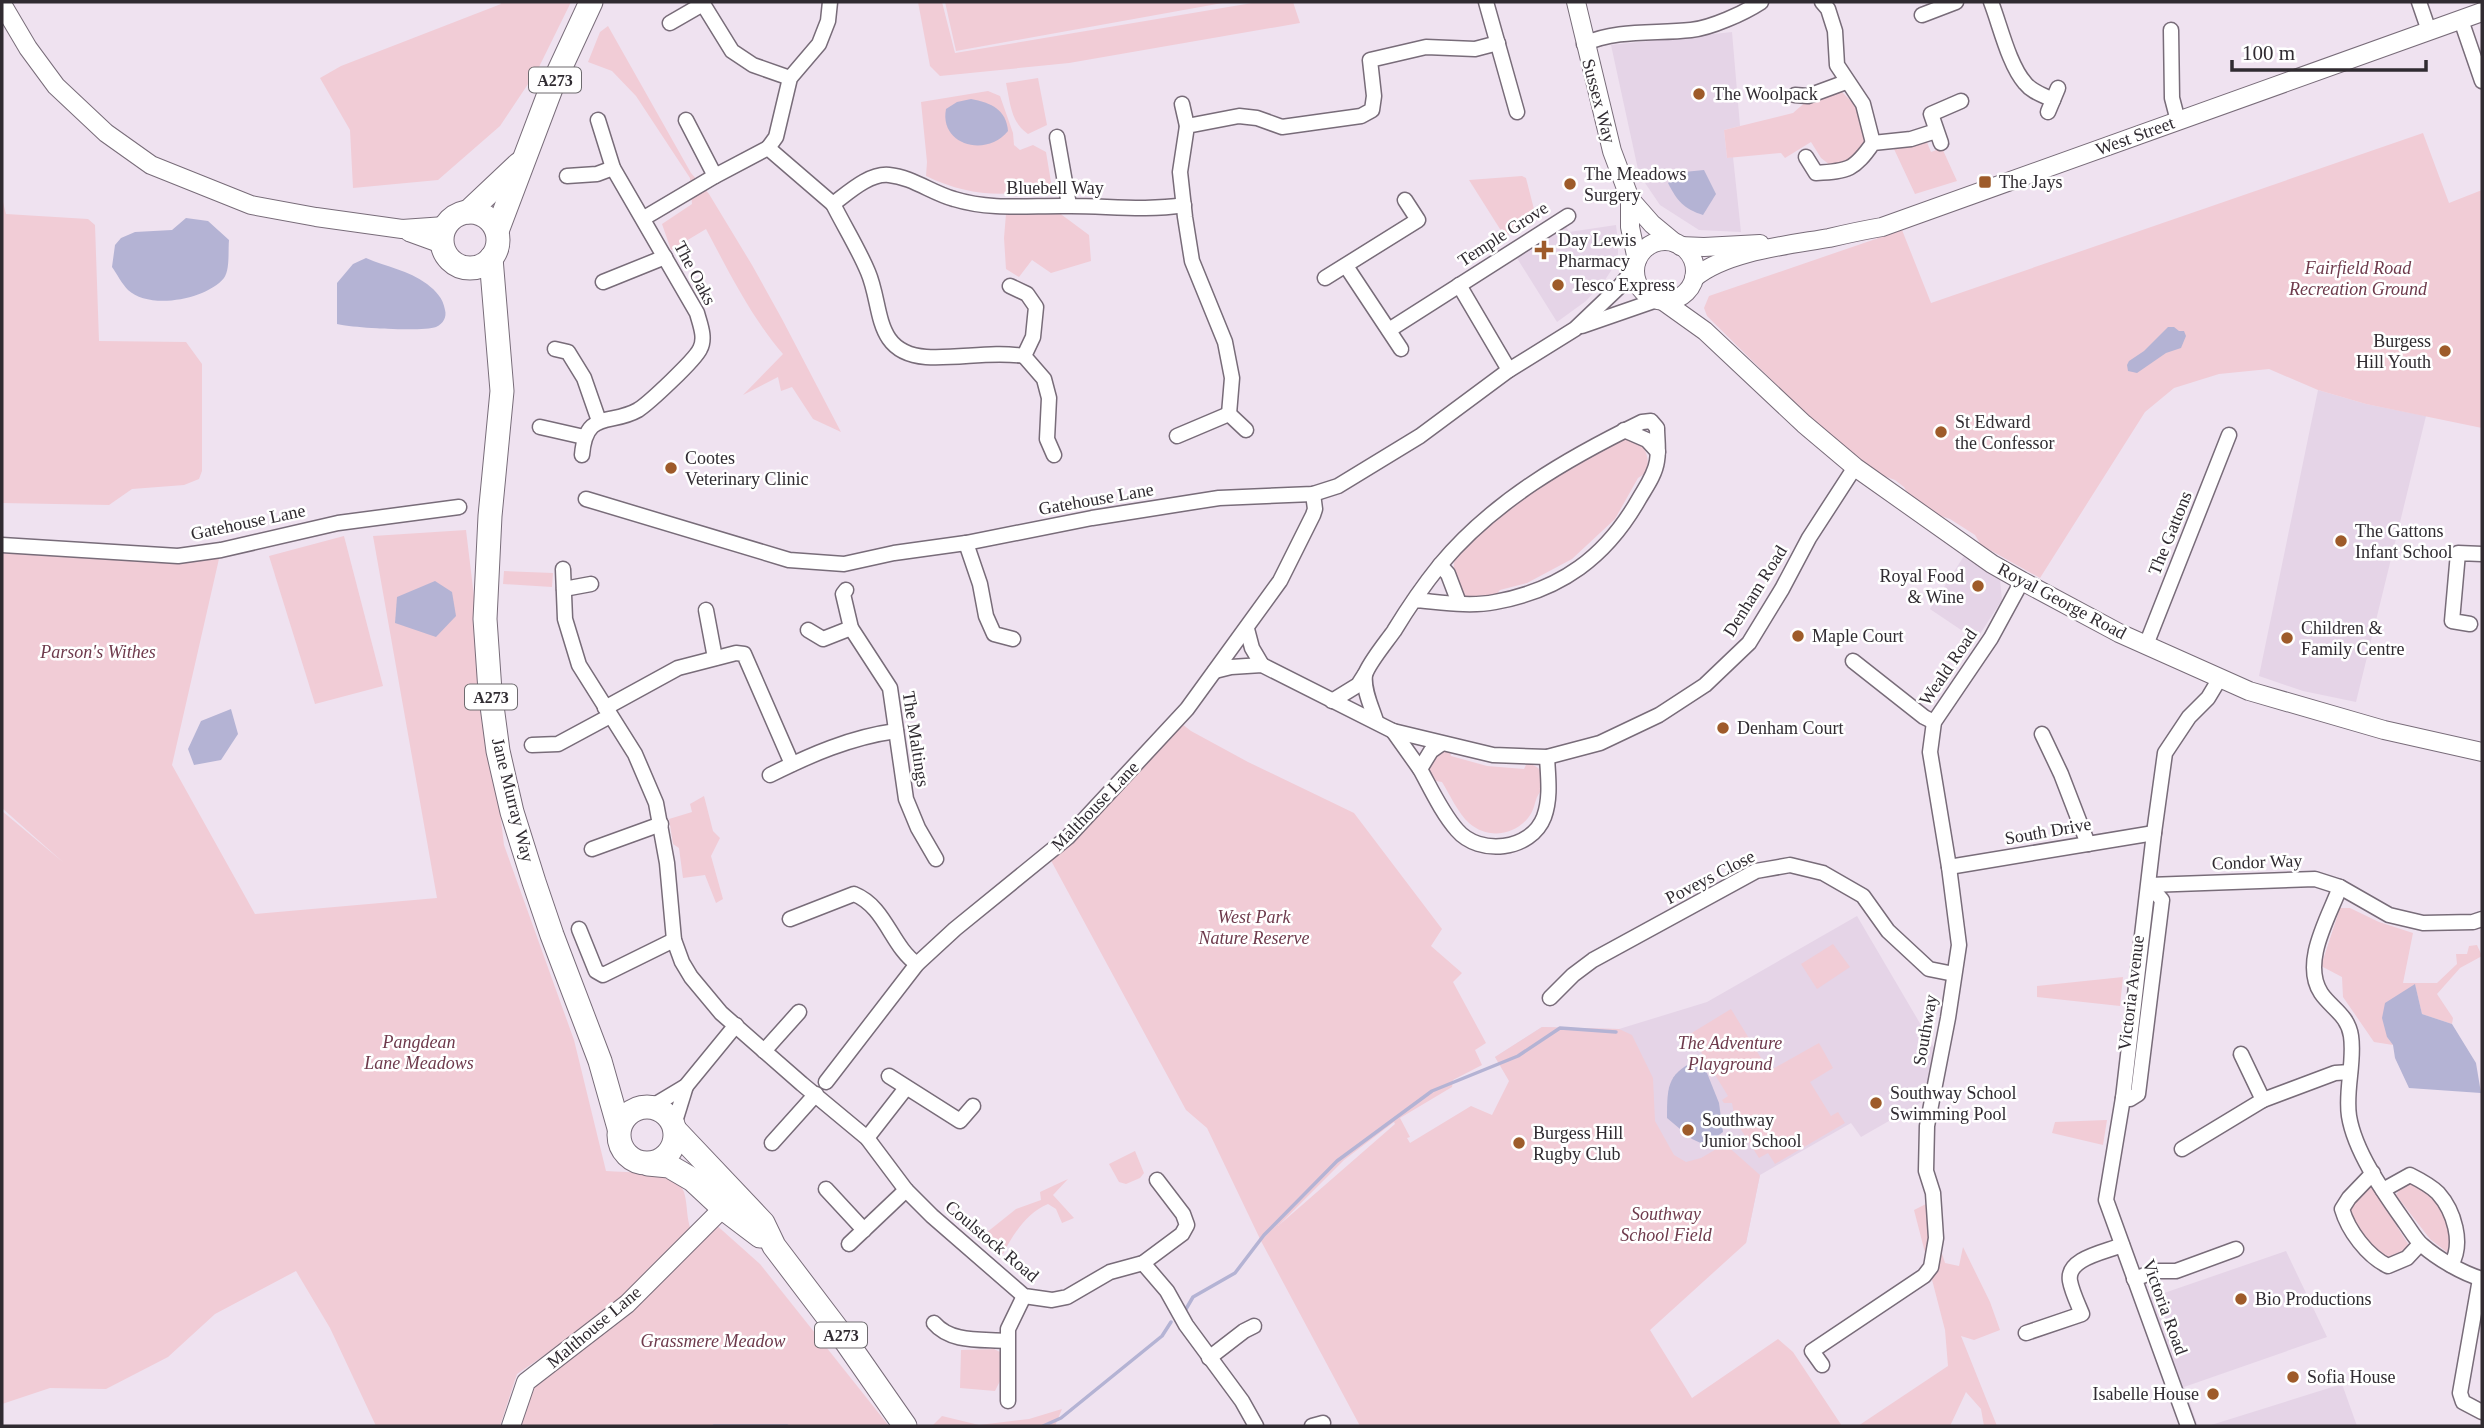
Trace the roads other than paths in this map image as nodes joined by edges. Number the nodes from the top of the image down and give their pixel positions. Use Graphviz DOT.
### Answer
graph roads {
  1 [pos="591,2"];
  2 [pos="830,2"];
  3 [pos="1486,2"];
  4 [pos="1576,2"];
  5 [pos="1760,2"];
  6 [pos="1822,2"];
  7 [pos="1956,2"];
  8 [pos="1992,2"];
  9 [pos="2419,2"];
  10 [pos="703,3"];
  11 [pos="2,4"];
  12 [pos="2482,12"];
  13 [pos="1922,15"];
  14 [pos="2461,20"];
  15 [pos="670,23"];
  16 [pos="2171,30"];
  17 [pos="2429,31"];
  18 [pos="1498,43"];
  19 [pos="1584,44"];
  20 [pos="1364,46"];
  21 [pos="1370,60"];
  22 [pos="790,78"];
  23 [pos="1846,82"];
  24 [pos="2482,82"];
  25 [pos="1795,95"];
  26 [pos="2053,100"];
  27 [pos="1961,101"];
  28 [pos="1182,104"];
  29 [pos="1517,113"];
  30 [pos="598,120"];
  31 [pos="686,120"];
  32 [pos="2178,121"];
  33 [pos="1188,126"];
  34 [pos="1057,137"];
  35 [pos="1873,143"];
  36 [pos="768,148"];
  37 [pos="1806,157"];
  38 [pos="523,160"];
  39 [pos="613,168"];
  40 [pos="567,176"];
  41 [pos="715,176"];
  42 [pos="1630,199"];
  43 [pos="1405,200"];
  44 [pos="833,204"];
  45 [pos="1069,205"];
  46 [pos="1184,205"];
  47 [pos="468,212"];
  48 [pos="1568,216"];
  49 [pos="644,218"];
  50 [pos="497,231"];
  51 [pos="444,235"];
  52 [pos="1677,244"];
  53 [pos="1784,244"];
  54 [pos="665,257"];
  55 [pos="491,258"];
  56 [pos="1636,264"];
  57 [pos="466,267"];
  58 [pos="1346,267"];
  59 [pos="1325,278"];
  60 [pos="603,282"];
  61 [pos="1691,284"];
  62 [pos="1459,285"];
  63 [pos="1010,286"];
  64 [pos="1660,301"];
  65 [pos="496,317"];
  66 [pos="1575,329"];
  67 [pos="1389,330"];
  68 [pos="1705,331"];
  69 [pos="555,349"];
  70 [pos="1401,349"];
  71 [pos="1024,356"];
  72 [pos="1509,370"];
  73 [pos="1229,414"];
  74 [pos="599,421"];
  75 [pos="540,427"];
  76 [pos="1246,430"];
  77 [pos="2229,435"];
  78 [pos="1177,436"];
  79 [pos="584,437"];
  80 [pos="582,455"];
  81 [pos="1054,455"];
  82 [pos="1855,467"];
  83 [pos="1313,494"];
  84 [pos="586,499"];
  85 [pos="460,507"];
  86 [pos="966,543"];
  87 [pos="2,545"];
  88 [pos="2482,555"];
  89 [pos="1440,565"];
  90 [pos="563,569"];
  91 [pos="2022,582"];
  92 [pos="591,584"];
  93 [pos="564,589"];
  94 [pos="846,590"];
  95 [pos="1414,600"];
  96 [pos="1459,603"];
  97 [pos="706,610"];
  98 [pos="2470,624"];
  99 [pos="851,628"];
  100 [pos="1247,629"];
  101 [pos="808,630"];
  102 [pos="1013,639"];
  103 [pos="2146,645"];
  104 [pos="715,658"];
  105 [pos="1853,661"];
  106 [pos="1262,664"];
  107 [pos="1215,671"];
  108 [pos="1365,674"];
  109 [pos="2220,678"];
  110 [pos="1332,701"];
  111 [pos="608,712"];
  112 [pos="1376,722"];
  113 [pos="1934,722"];
  114 [pos="896,731"];
  115 [pos="1393,731"];
  116 [pos="2042,734"];
  117 [pos="1441,744"];
  118 [pos="532,745"];
  119 [pos="2482,752"];
  120 [pos="1547,757"];
  121 [pos="792,764"];
  122 [pos="1420,769"];
  123 [pos="770,775"];
  124 [pos="661,824"];
  125 [pos="2154,833"];
  126 [pos="2088,844"];
  127 [pos="592,849"];
  128 [pos="936,859"];
  129 [pos="1949,867"];
  130 [pos="2149,885"];
  131 [pos="2340,887"];
  132 [pos="790,919"];
  133 [pos="2482,919"];
  134 [pos="579,929"];
  135 [pos="674,940"];
  136 [pos="917,964"];
  137 [pos="1954,974"];
  138 [pos="1550,998"];
  139 [pos="799,1012"];
  140 [pos="736,1025"];
  141 [pos="764,1051"];
  142 [pos="2241,1054"];
  143 [pos="600,1061"];
  144 [pos="2350,1072"];
  145 [pos="889,1076"];
  146 [pos="826,1082"];
  147 [pos="686,1086"];
  148 [pos="906,1088"];
  149 [pos="816,1094"];
  150 [pos="2263,1100"];
  151 [pos="973,1106"];
  152 [pos="646,1107"];
  153 [pos="619,1128"];
  154 [pos="674,1128"];
  155 [pos="867,1138"];
  156 [pos="772,1143"];
  157 [pos="2182,1149"];
  158 [pos="648,1164"];
  159 [pos="2373,1174"];
  160 [pos="1157,1180"];
  161 [pos="826,1189"];
  162 [pos="906,1189"];
  163 [pos="2383,1190"];
  164 [pos="2106,1200"];
  165 [pos="723,1208"];
  166 [pos="864,1230"];
  167 [pos="849,1244"];
  168 [pos="2420,1244"];
  169 [pos="2122,1245"];
  170 [pos="774,1246"];
  171 [pos="2236,1249"];
  172 [pos="1143,1263"];
  173 [pos="2451,1265"];
  174 [pos="2134,1279"];
  175 [pos="2481,1279"];
  176 [pos="1024,1296"];
  177 [pos="934,1323"];
  178 [pos="1254,1326"];
  179 [pos="2026,1333"];
  180 [pos="1006,1341"];
  181 [pos="1209,1358"];
  182 [pos="1822,1366"];
  183 [pos="1008,1401"];
  184 [pos="2482,1412"];
  185 [pos="511,1426"];
  186 [pos="905,1426"];
  187 [pos="1256,1426"];
  188 [pos="2188,1426"];
  1 -- 38 [label="main road, A273"];
  2 -- 22 [label="street"];
  3 -- 18 [label="street"];
  4 -- 19 [label="street, Sussex Way"];
  5 -- 19 [label="street"];
  6 -- 23 [label="street"];
  7 -- 13 [label="street"];
  8 -- 26 [label="street"];
  9 -- 17 [label="street"];
  10 -- 15 [label="street"];
  10 -- 22 [label="street"];
  11 -- 51 [label="street"];
  12 -- 14 [label="street, West Street"];
  14 -- 17 [label="street, West Street"];
  14 -- 24 [label="street"];
  16 -- 32 [label="street"];
  17 -- 32 [label="street, West Street"];
  18 -- 21 [label="street"];
  18 -- 29 [label="street"];
  19 -- 42 [label="street, Sussex Way"];
  20 -- 21 [label="street"];
  21 -- 33 [label="street"];
  22 -- 36 [label="street"];
  23 -- 25 [label="street"];
  23 -- 35 [label="street"];
  27 -- 35 [label="street"];
  28 -- 33 [label="street"];
  30 -- 39 [label="street, The Oaks"];
  31 -- 41 [label="street"];
  32 -- 53 [label="street, West Street"];
  33 -- 46 [label="street"];
  34 -- 45 [label="street"];
  35 -- 37 [label="street"];
  36 -- 41 [label="street"];
  36 -- 44 [label="street"];
  38 -- 47 [label="main road, A273"];
  38 -- 50 [label="main road, A273"];
  39 -- 40 [label="street"];
  39 -- 49 [label="street, The Oaks"];
  41 -- 49 [label="street"];
  42 -- 52 [label="street, Sussex Way"];
  42 -- 56 [label="street, Sussex Way"];
  43 -- 58 [label="street"];
  44 -- 45 [label="street, Bluebell Way"];
  44 -- 71 [label="street"];
  45 -- 46 [label="street, Bluebell Way"];
  46 -- 73 [label="street"];
  47 -- 50 [label="main road"];
  47 -- 51 [label="main road"];
  48 -- 62 [label="street, Temple Grove"];
  49 -- 54 [label="street, The Oaks"];
  50 -- 55 [label="main road"];
  51 -- 57 [label="main road"];
  52 -- 53 [label="street, West Street"];
  52 -- 56 [label="street"];
  52 -- 61 [label="street"];
  53 -- 61 [label="street, West Street"];
  54 -- 60 [label="street"];
  54 -- 74 [label="street, The Oaks"];
  55 -- 57 [label="main road"];
  55 -- 65 [label="main road, Jane Murray Way / A273"];
  56 -- 64 [label="street"];
  56 -- 66 [label="street, Gatehouse Lane"];
  57 -- 65 [label="main road, Jane Murray Way / A273"];
  58 -- 59 [label="street"];
  58 -- 67 [label="street"];
  61 -- 64 [label="street"];
  61 -- 68 [label="street, Royal George Road"];
  62 -- 67 [label="street, Temple Grove"];
  62 -- 72 [label="street, Temple Grove"];
  63 -- 71 [label="street"];
  64 -- 66 [label="street, Gatehouse Lane"];
  64 -- 68 [label="street, Royal George Road"];
  65 -- 143 [label="main road, Jane Murray Way / A273"];
  66 -- 72 [label="street, Gatehouse Lane"];
  67 -- 70 [label="street"];
  68 -- 82 [label="street, Royal George Road"];
  69 -- 74 [label="street"];
  71 -- 81 [label="street"];
  72 -- 83 [label="street, Gatehouse Lane"];
  73 -- 76 [label="street"];
  73 -- 78 [label="street"];
  74 -- 79 [label="street"];
  75 -- 79 [label="street"];
  77 -- 103 [label="street, The Gattons"];
  79 -- 80 [label="street"];
  82 -- 91 [label="street, Royal George Road"];
  82 -- 120 [label="street, Denham Road"];
  83 -- 86 [label="street, Gatehouse Lane"];
  83 -- 100 [label="street, Malthouse Lane"];
  84 -- 86 [label="street, Gatehouse Lane"];
  85 -- 87 [label="street, Gatehouse Lane"];
  86 -- 102 [label="street"];
  88 -- 98 [label="street"];
  89 -- 95 [label="street"];
  89 -- 96 [label="street"];
  89 -- 96 [label="street"];
  90 -- 93 [label="street, Coulstock Road"];
  91 -- 103 [label="street, Royal George Road"];
  91 -- 113 [label="street, Weald Road"];
  92 -- 93 [label="street"];
  93 -- 111 [label="street, Coulstock Road"];
  94 -- 99 [label="street, The Maltings"];
  95 -- 96 [label="street"];
  95 -- 108 [label="street"];
  97 -- 104 [label="street"];
  99 -- 101 [label="street"];
  99 -- 114 [label="street, The Maltings"];
  100 -- 106 [label="street"];
  100 -- 107 [label="street, Malthouse Lane"];
  103 -- 109 [label="street, Royal George Road"];
  104 -- 111 [label="street"];
  104 -- 121 [label="street"];
  105 -- 113 [label="street, Weald Road"];
  106 -- 107 [label="street"];
  106 -- 110 [label="street, Denham Road"];
  107 -- 136 [label="street, Malthouse Lane"];
  108 -- 110 [label="street"];
  108 -- 112 [label="street"];
  109 -- 119 [label="street, Royal George Road"];
  109 -- 125 [label="street, Victoria Avenue"];
  110 -- 112 [label="street, Denham Road"];
  111 -- 118 [label="street"];
  111 -- 124 [label="street, Coulstock Road"];
  112 -- 115 [label="street, Denham Road"];
  113 -- 129 [label="street, Southway"];
  114 -- 121 [label="street"];
  114 -- 128 [label="street, The Maltings"];
  115 -- 117 [label="street, Denham Road"];
  115 -- 122 [label="street, Denham Road"];
  116 -- 126 [label="street"];
  117 -- 120 [label="street, Denham Road"];
  117 -- 122 [label="street"];
  120 -- 122 [label="street, Denham Road"];
  121 -- 123 [label="street"];
  124 -- 127 [label="street"];
  124 -- 135 [label="street, Coulstock Road"];
  125 -- 126 [label="street, South Drive"];
  125 -- 130 [label="street, Victoria Avenue"];
  126 -- 129 [label="street, South Drive"];
  129 -- 137 [label="street, Southway"];
  130 -- 131 [label="street, Condor Way"];
  130 -- 164 [label="street, Victoria Avenue"];
  131 -- 133 [label="street, Condor Way"];
  131 -- 144 [label="street"];
  132 -- 136 [label="street"];
  134 -- 135 [label="street"];
  135 -- 140 [label="street, Coulstock Road"];
  136 -- 146 [label="street, Malthouse Lane"];
  137 -- 138 [label="street, Poveys Close"];
  137 -- 182 [label="street, Southway"];
  139 -- 141 [label="street"];
  140 -- 141 [label="street, Coulstock Road"];
  140 -- 147 [label="street"];
  141 -- 149 [label="street, Coulstock Road"];
  142 -- 150 [label="street"];
  143 -- 152 [label="main road, A273"];
  143 -- 153 [label="main road, A273"];
  144 -- 150 [label="street"];
  144 -- 159 [label="street"];
  145 -- 148 [label="street"];
  147 -- 152 [label="street"];
  147 -- 154 [label="street"];
  148 -- 151 [label="street"];
  148 -- 155 [label="street"];
  149 -- 155 [label="street, Coulstock Road"];
  149 -- 156 [label="street"];
  150 -- 157 [label="street"];
  152 -- 153 [label="main road"];
  152 -- 154 [label="main road"];
  153 -- 158 [label="main road"];
  154 -- 158 [label="main road"];
  154 -- 170 [label="main road, A273"];
  155 -- 162 [label="street, Coulstock Road"];
  158 -- 165 [label="main road, A273"];
  159 -- 163 [label="street"];
  159 -- 168 [label="street"];
  160 -- 172 [label="street, Coulstock Road"];
  161 -- 166 [label="street"];
  162 -- 166 [label="street"];
  162 -- 176 [label="street, Coulstock Road"];
  163 -- 168 [label="street"];
  163 -- 173 [label="street"];
  164 -- 169 [label="street, Victoria Road"];
  165 -- 170 [label="main road, A273"];
  165 -- 185 [label="street, Malthouse Lane"];
  166 -- 167 [label="street"];
  168 -- 173 [label="street"];
  169 -- 174 [label="street, Victoria Road"];
  169 -- 179 [label="street"];
  170 -- 186 [label="main road, A273"];
  171 -- 174 [label="street"];
  172 -- 176 [label="street, Coulstock Road"];
  172 -- 181 [label="street"];
  173 -- 175 [label="street"];
  174 -- 188 [label="street, Victoria Road"];
  175 -- 184 [label="street"];
  176 -- 180 [label="street"];
  177 -- 180 [label="street"];
  178 -- 181 [label="street"];
  180 -- 183 [label="street"];
  181 -- 187 [label="street"];
}
